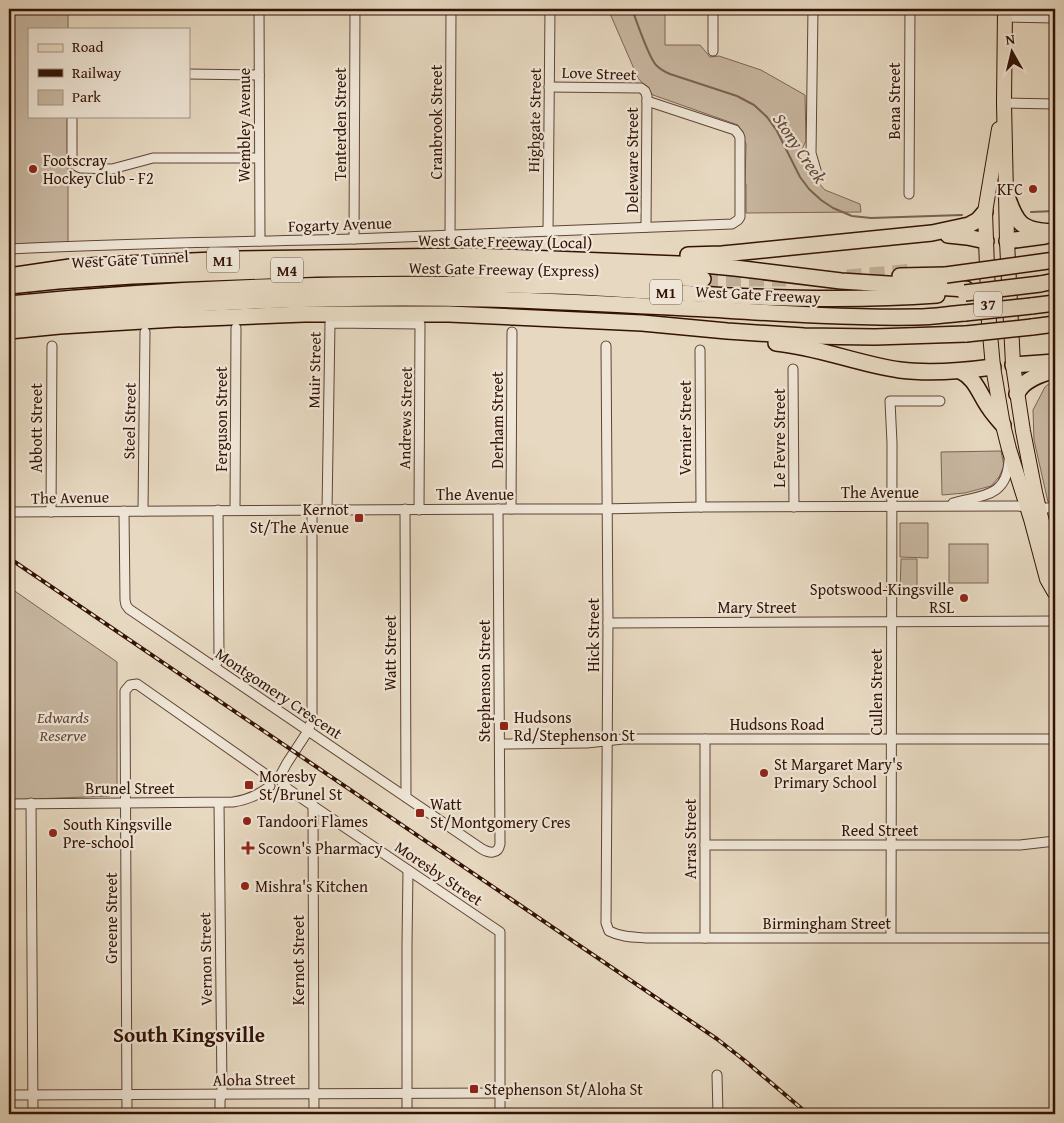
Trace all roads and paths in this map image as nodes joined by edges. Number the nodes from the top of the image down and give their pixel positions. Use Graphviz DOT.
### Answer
graph roads {
  1 [pos="259,9"];
  2 [pos="355,9"];
  3 [pos="451,9"];
  4 [pos="550,9"];
  5 [pos="713,9"];
  6 [pos="813,9"];
  7 [pos="910,9"];
  8 [pos="1005,13"];
  9 [pos="1055,18"];
  10 [pos="712,51"];
  11 [pos="190,74"];
  12 [pos="259,75"];
  13 [pos="549,87"];
  14 [pos="647,97"];
  15 [pos="1004,104"];
  16 [pos="1055,104"];
  17 [pos="72,118"];
  18 [pos="259,158"];
  19 [pos="818,177"];
  20 [pos="909,194"];
  21 [pos="1006,194"];
  22 [pos="985,212"];
  23 [pos="732,224"];
  24 [pos="646,227"];
  25 [pos="548,231"];
  26 [pos="932,233"];
  27 [pos="1055,233"];
  28 [pos="450,235"];
  29 [pos="354,239"];
  30 [pos="1007,240"];
  31 [pos="260,241"];
  32 [pos="986,241"];
  33 [pos="9,250"];
  34 [pos="529,258"];
  35 [pos="1055,260"];
  36 [pos="759,272"];
  37 [pos="9,276"];
  38 [pos="703,280"];
  39 [pos="1048,283"];
  40 [pos="9,286"];
  41 [pos="966,291"];
  42 [pos="397,298"];
  43 [pos="1055,302"];
  44 [pos="9,304"];
  45 [pos="9,318"];
  46 [pos="182,319"];
  47 [pos="569,319"];
  48 [pos="1055,324"];
  49 [pos="236,328"];
  50 [pos="421,328"];
  51 [pos="9,331"];
  52 [pos="145,332"];
  53 [pos="512,332"];
  54 [pos="52,346"];
  55 [pos="606,346"];
  56 [pos="700,350"];
  57 [pos="1055,362"];
  58 [pos="1013,366"];
  59 [pos="993,367"];
  60 [pos="793,369"];
  61 [pos="1055,370"];
  62 [pos="960,371"];
  63 [pos="1017,394"];
  64 [pos="940,401"];
  65 [pos="1003,425"];
  66 [pos="1009,449"];
  67 [pos="892,506"];
  68 [pos="941,506"];
  69 [pos="701,507"];
  70 [pos="794,507"];
  71 [pos="1033,507"];
  72 [pos="1055,508"];
  73 [pos="498,509"];
  74 [pos="511,509"];
  75 [pos="607,509"];
  76 [pos="218,510"];
  77 [pos="235,510"];
  78 [pos="312,510"];
  79 [pos="328,510"];
  80 [pos="405,510"];
  81 [pos="419,510"];
  82 [pos="124,511"];
  83 [pos="143,511"];
  84 [pos="9,512"];
  85 [pos="51,512"];
  86 [pos="1055,576"];
  87 [pos="1055,593"];
  88 [pos="1055,621"];
  89 [pos="608,622"];
  90 [pos="891,622"];
  91 [pos="215,667"];
  92 [pos="125,691"];
  93 [pos="308,731"];
  94 [pos="705,739"];
  95 [pos="891,739"];
  96 [pos="1055,739"];
  97 [pos="607,741"];
  98 [pos="500,744"];
  99 [pos="274,779"];
  100 [pos="406,797"];
  101 [pos="31,803"];
  102 [pos="125,803"];
  103 [pos="219,803"];
  104 [pos="9,804"];
  105 [pos="313,805"];
  106 [pos="1055,841"];
  107 [pos="705,845"];
  108 [pos="890,845"];
  109 [pos="496,852"];
  110 [pos="408,870"];
  111 [pos="606,923"];
  112 [pos="705,938"];
  113 [pos="890,938"];
  114 [pos="1055,938"];
  115 [pos="717,1075"];
  116 [pos="406,1093"];
  117 [pos="500,1093"];
  118 [pos="221,1094"];
  119 [pos="314,1094"];
  120 [pos="9,1095"];
  121 [pos="33,1095"];
  122 [pos="126,1095"];
  123 [pos="33,1114"];
  124 [pos="127,1114"];
  125 [pos="220,1114"];
  126 [pos="314,1114"];
  127 [pos="407,1114"];
  128 [pos="500,1114"];
  129 [pos="718,1114"];
  1 -- 12 [label="street, Wembley Avenue"];
  2 -- 29 [label="street, Tenterden Street"];
  3 -- 28 [label="street, Cranbrook Street"];
  4 -- 13 [label="street, Highgate Street"];
  5 -- 10 [label="street"];
  6 -- 19 [label="street"];
  7 -- 20 [label="street, Bena Street"];
  8 -- 9 [label="street"];
  8 -- 15 [label="main road, 37"];
  11 -- 12 [label="street"];
  12 -- 18 [label="street, Wembley Avenue"];
  13 -- 14 [label="street, Love Street"];
  13 -- 25 [label="street, Highgate Street"];
  14 -- 23 [label="street, Love Street"];
  14 -- 24 [label="street, Deleware Street"];
  15 -- 16 [label="street"];
  15 -- 21 [label="main road, 37"];
  15 -- 22 [label="main road, 37"];
  17 -- 18 [label="street"];
  18 -- 31 [label="street, Wembley Avenue"];
  21 -- 27 [label="highway"];
  21 -- 30 [label="main road, 37"];
  22 -- 26 [label="highway"];
  22 -- 32 [label="main road, 37"];
  23 -- 24 [label="street, Fogarty Avenue"];
  24 -- 25 [label="street, Fogarty Avenue"];
  25 -- 28 [label="street, Fogarty Avenue"];
  26 -- 32 [label="highway"];
  26 -- 34 [label="highway"];
  27 -- 30 [label="highway"];
  28 -- 29 [label="street, Fogarty Avenue"];
  29 -- 31 [label="street, Fogarty Avenue"];
  30 -- 32 [label="main road"];
  30 -- 58 [label="main road, 37"];
  31 -- 33 [label="street, Fogarty Avenue"];
  32 -- 59 [label="main road, 37"];
  34 -- 36 [label="highway, West Gate Freeway (Local) / M1"];
  34 -- 37 [label="highway, West Gate Freeway (Local) / M1"];
  35 -- 36 [label="highway, bridge"];
  36 -- 41 [label="highway, West Gate Freeway (Local) / M1"];
  38 -- 40 [label="highway, West Gate Tunnel / M4"];
  39 -- 41 [label="highway, West Gate Freeway (Local) / M1, bridge"];
  41 -- 44 [label="highway, West Gate Freeway (Express) / M1"];
  42 -- 43 [label="highway, West Gate Freeway / M1, bridge"];
  42 -- 45 [label="highway, West Gate Freeway (Express) / M1"];
  42 -- 46 [label="highway, M1"];
  46 -- 47 [label="highway, M1"];
  46 -- 51 [label="highway, M1"];
  47 -- 48 [label="highway, M1, bridge"];
  47 -- 62 [label="highway"];
  49 -- 77 [label="street, Ferguson Street"];
  50 -- 79 [label="street, Muir Street"];
  50 -- 81 [label="street, Andrews Street"];
  52 -- 83 [label="street, Steel Street"];
  53 -- 74 [label="street, Derham Street"];
  54 -- 85 [label="street, Abbott Street"];
  55 -- 75 [label="street, Hick Street"];
  56 -- 69 [label="street, Vernier Street"];
  57 -- 58 [label="highway"];
  58 -- 59 [label="main road"];
  58 -- 63 [label="main road, 37"];
  59 -- 62 [label="highway"];
  59 -- 65 [label="main road, 37"];
  60 -- 70 [label="street, Le Fevre Street"];
  61 -- 63 [label="highway"];
  62 -- 65 [label="highway"];
  63 -- 71 [label="main road, 37"];
  64 -- 67 [label="street, Cullen Street"];
  65 -- 66 [label="main road, 37"];
  66 -- 68 [label="street, The Avenue"];
  66 -- 71 [label="main road, 37"];
  67 -- 68 [label="street, The Avenue"];
  67 -- 70 [label="street, The Avenue"];
  67 -- 90 [label="street, Cullen Street"];
  68 -- 71 [label="street, The Avenue"];
  69 -- 70 [label="street, The Avenue"];
  69 -- 75 [label="street, The Avenue"];
  71 -- 72 [label="street, The Avenue"];
  71 -- 86 [label="main road, 37"];
  71 -- 87 [label="main road, 37"];
  73 -- 74 [label="street, The Avenue"];
  73 -- 81 [label="street, The Avenue"];
  73 -- 98 [label="street, Stephenson Street"];
  74 -- 75 [label="street, The Avenue"];
  75 -- 89 [label="street, Hick Street"];
  76 -- 77 [label="street, The Avenue"];
  76 -- 83 [label="street, The Avenue"];
  76 -- 91 [label="street"];
  77 -- 78 [label="street, The Avenue"];
  78 -- 79 [label="street, The Avenue"];
  78 -- 93 [label="street"];
  79 -- 80 [label="street, The Avenue"];
  80 -- 81 [label="street, The Avenue"];
  80 -- 100 [label="street, Watt Street"];
  82 -- 83 [label="street, The Avenue"];
  82 -- 85 [label="street, The Avenue"];
  82 -- 91 [label="street, Montgomery Crescent"];
  84 -- 85 [label="street, The Avenue"];
  88 -- 90 [label="street, Mary Street"];
  89 -- 90 [label="street, Mary Street"];
  89 -- 97 [label="street, Hick Street"];
  90 -- 95 [label="street, Cullen Street"];
  91 -- 93 [label="street, Montgomery Crescent"];
  92 -- 99 [label="street, Moresby Street"];
  92 -- 102 [label="street, Greene Street"];
  93 -- 99 [label="street"];
  93 -- 100 [label="street, Montgomery Crescent"];
  94 -- 95 [label="street, Hudsons Road"];
  94 -- 97 [label="street, Hudsons Road"];
  94 -- 107 [label="street, Arras Street"];
  95 -- 96 [label="street, Hudsons Road"];
  95 -- 108 [label="street, Cullen Street"];
  97 -- 98 [label="street, Hudsons Road"];
  97 -- 111 [label="street, Hick Street"];
  98 -- 109 [label="street, Stephenson Street"];
  99 -- 103 [label="street, Brunel Street"];
  99 -- 105 [label="street, Moresby Street"];
  100 -- 109 [label="street, Montgomery Crescent"];
  101 -- 102 [label="street, Brunel Street"];
  101 -- 104 [label="street, Brunel Street"];
  101 -- 121 [label="street"];
  102 -- 103 [label="street, Brunel Street"];
  102 -- 122 [label="street, Greene Street"];
  103 -- 118 [label="street, Vernon Street"];
  105 -- 110 [label="street, Moresby Street"];
  105 -- 119 [label="street, Kernot Street"];
  106 -- 108 [label="street, Reed Street"];
  107 -- 108 [label="street, Reed Street"];
  107 -- 112 [label="street, Arras Street"];
  108 -- 113 [label="street, Cullen Street"];
  110 -- 116 [label="street"];
  110 -- 117 [label="street, Moresby Street"];
  111 -- 112 [label="street, Birmingham Street"];
  112 -- 113 [label="street, Birmingham Street"];
  113 -- 114 [label="street, Birmingham Street"];
  115 -- 129 [label="street"];
  116 -- 117 [label="street, Aloha Street"];
  116 -- 119 [label="street, Aloha Street"];
  116 -- 127 [label="street"];
  117 -- 128 [label="street"];
  118 -- 119 [label="street, Aloha Street"];
  118 -- 122 [label="street, Aloha Street"];
  118 -- 125 [label="street, Vernon Street"];
  119 -- 126 [label="street, Kernot Street"];
  120 -- 121 [label="street, Aloha Street"];
  121 -- 122 [label="street, Aloha Street"];
  121 -- 123 [label="street"];
  122 -- 124 [label="street, Greene Street"];
}
